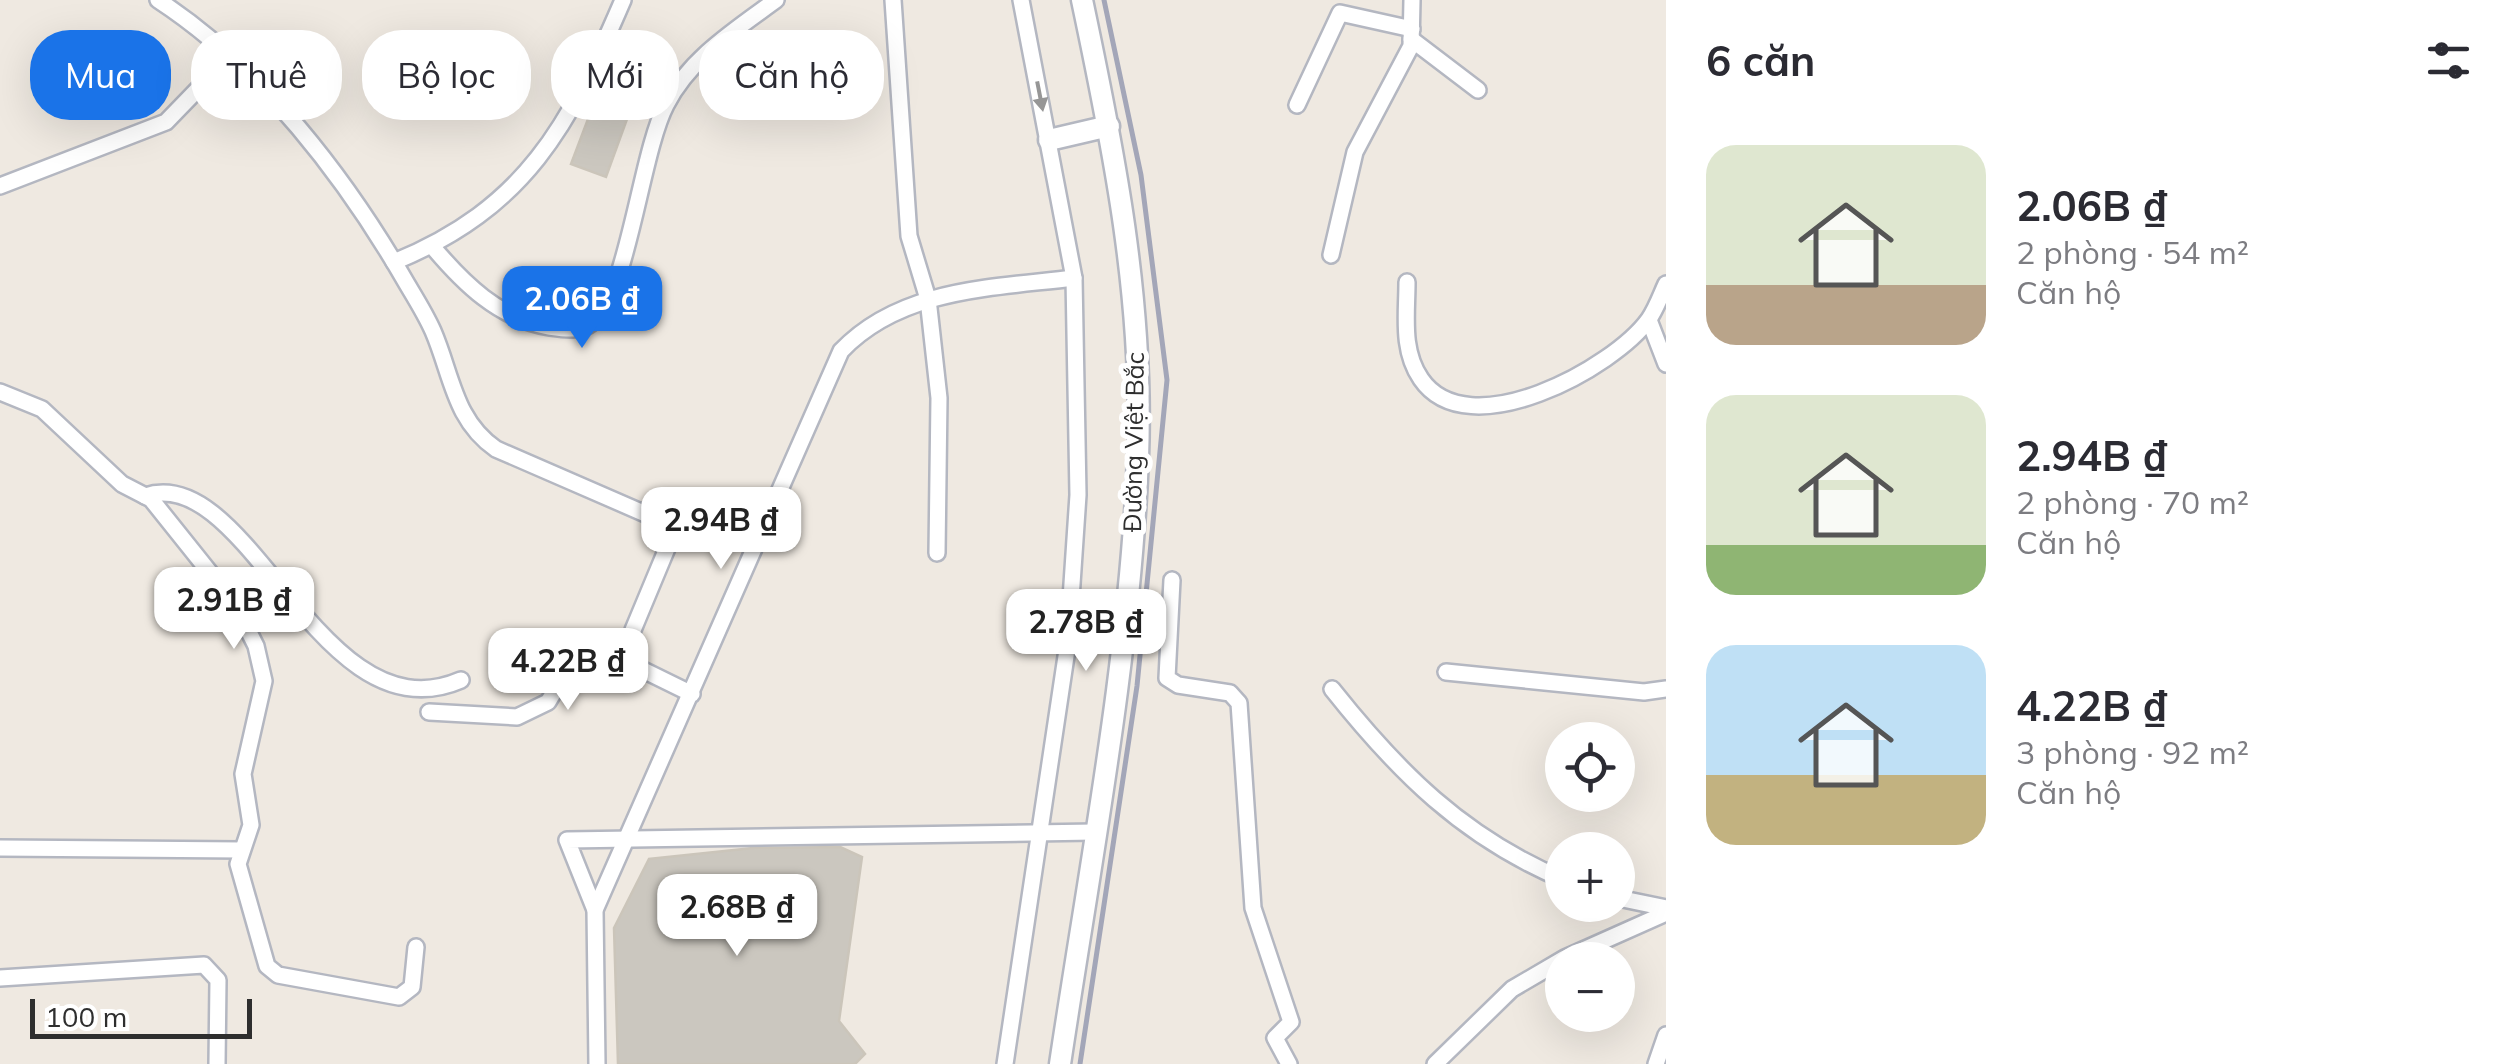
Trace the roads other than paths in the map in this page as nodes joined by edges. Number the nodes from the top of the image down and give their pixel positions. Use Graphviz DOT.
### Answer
graph roads {
  1 [pos="158,0"];
  2 [pos="193,0"];
  3 [pos="623,0"];
  4 [pos="776,0"];
  5 [pos="893,0"];
  6 [pos="1021,0"];
  7 [pos="1082,0"];
  8 [pos="1412,0"];
  9 [pos="184,16"];
  10 [pos="199,30"];
  11 [pos="1412,34"];
  12 [pos="1478,90"];
  13 [pos="191,96"];
  14 [pos="1297,105"];
  15 [pos="289,120"];
  16 [pos="1109,126"];
  17 [pos="1048,140"];
  18 [pos="0,186"];
  19 [pos="432,246"];
  20 [pos="1331,255"];
  21 [pos="394,262"];
  22 [pos="1074,278"];
  23 [pos="1407,282"];
  24 [pos="1666,284"];
  25 [pos="928,299"];
  26 [pos="1648,320"];
  27 [pos="1666,364"];
  28 [pos="0,392"];
  29 [pos="145,496"];
  30 [pos="936,554"];
  31 [pos="1172,580"];
  32 [pos="1070,623"];
  33 [pos="632,630"];
  34 [pos="1122,631"];
  35 [pos="1446,672"];
  36 [pos="461,680"];
  37 [pos="1332,688"];
  38 [pos="1666,689"];
  39 [pos="692,694"];
  40 [pos="429,712"];
  41 [pos="1040,832"];
  42 [pos="1095,832"];
  43 [pos="626,837"];
  44 [pos="0,848"];
  45 [pos="240,850"];
  46 [pos="1545,870"];
  47 [pos="1635,905"];
  48 [pos="596,910"];
  49 [pos="1665,916"];
  50 [pos="416,946"];
  51 [pos="0,978"];
  52 [pos="1666,1034"];
  53 [pos="217,1064"];
  54 [pos="596,1064"];
  55 [pos="1005,1064"];
  56 [pos="1060,1064"];
  57 [pos="1289,1064"];
  58 [pos="1435,1064"];
  59 [pos="1656,1064"];
  1 -- 9 [label="street"];
  2 -- 9 [label="street"];
  3 -- 19 [label="street"];
  4 -- 19 [label="street"];
  5 -- 25 [label="street"];
  6 -- 17 [label="street, one-way"];
  7 -- 16 [label="main road, Đường Việt Bắc"];
  8 -- 11 [label="street"];
  9 -- 10 [label="street"];
  11 -- 12 [label="street"];
  11 -- 14 [label="street"];
  11 -- 20 [label="street"];
  13 -- 18 [label="street"];
  15 -- 21 [label="street"];
  16 -- 17 [label="main road"];
  16 -- 34 [label="main road, Đường Việt Bắc"];
  17 -- 22 [label="street"];
  19 -- 21 [label="street"];
  21 -- 33 [label="street"];
  22 -- 25 [label="street"];
  22 -- 32 [label="street"];
  23 -- 26 [label="street"];
  24 -- 26 [label="street"];
  25 -- 30 [label="street"];
  25 -- 39 [label="street"];
  26 -- 27 [label="street"];
  28 -- 29 [label="street"];
  29 -- 36 [label="street"];
  29 -- 45 [label="street"];
  31 -- 57 [label="street"];
  32 -- 34 [label="main road"];
  32 -- 41 [label="street"];
  34 -- 42 [label="main road, Đường Việt Bắc"];
  35 -- 38 [label="street"];
  37 -- 46 [label="street"];
  39 -- 40 [label="street"];
  39 -- 43 [label="street"];
  41 -- 42 [label="street"];
  41 -- 43 [label="street"];
  41 -- 55 [label="street"];
  42 -- 56 [label="main road, Đường Việt Bắc"];
  43 -- 48 [label="street"];
  43 -- 48 [label="street"];
  44 -- 45 [label="street"];
  45 -- 50 [label="street"];
  47 -- 49 [label="street"];
  48 -- 54 [label="street"];
  49 -- 58 [label="street"];
  51 -- 53 [label="street"];
  52 -- 59 [label="street"];
}
